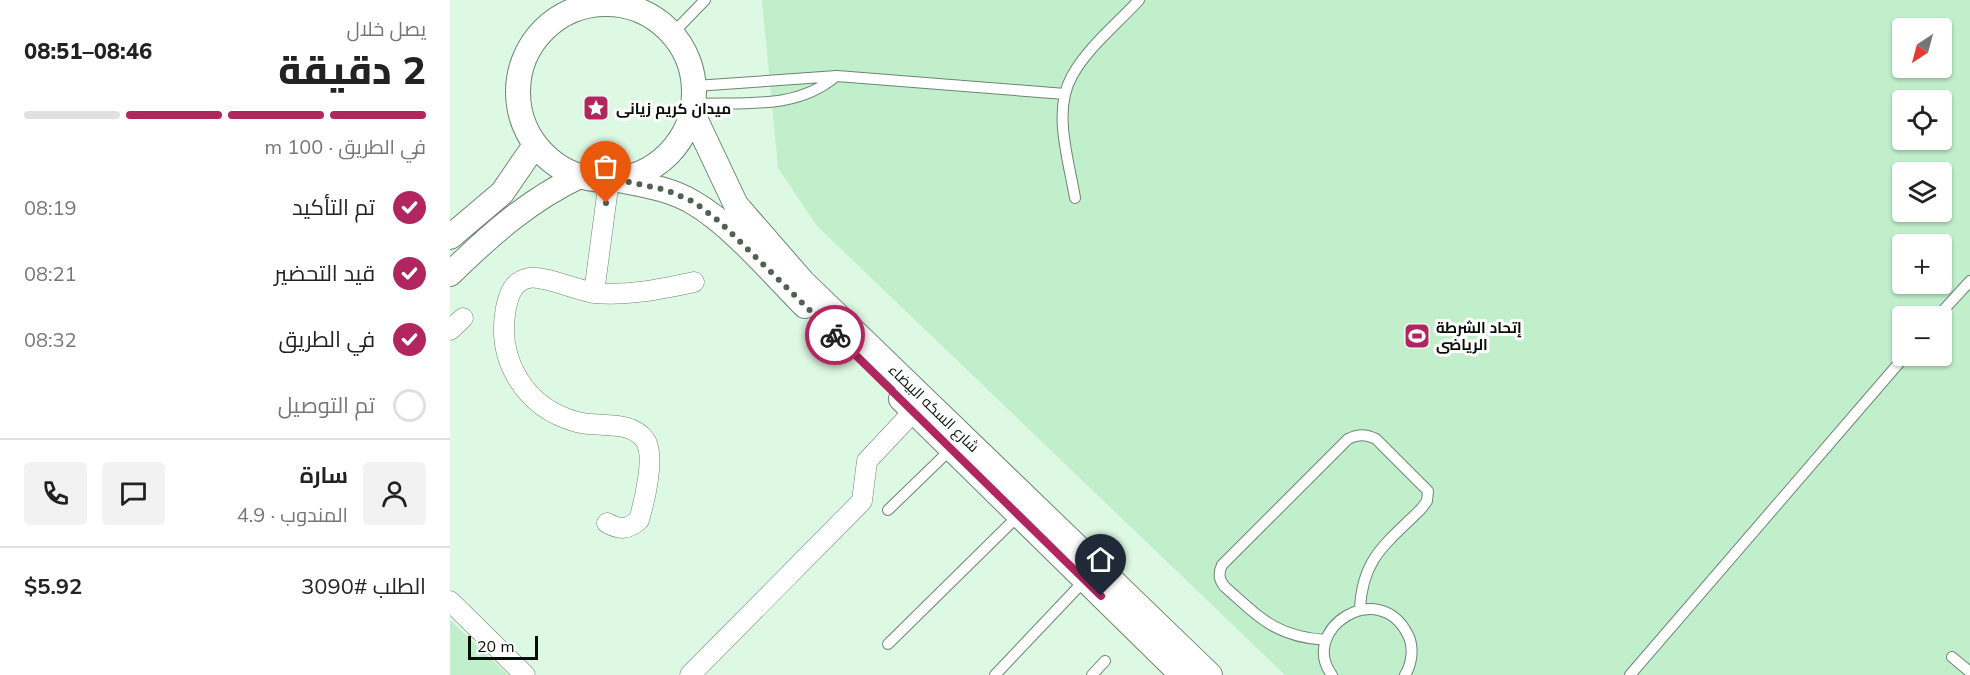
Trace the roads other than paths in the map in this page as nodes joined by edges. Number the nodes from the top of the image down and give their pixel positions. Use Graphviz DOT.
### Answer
graph roads {
  1 [pos="705,0"];
  2 [pos="1139,0"];
  3 [pos="646,7"];
  4 [pos="555,10"];
  5 [pos="673,33"];
  6 [pos="837,76"];
  7 [pos="1065,94"];
  8 [pos="694,101"];
  9 [pos="535,145"];
  10 [pos="580,176"];
  11 [pos="614,180"];
  12 [pos="1076,198"];
  13 [pos="450,237"];
  14 [pos="450,274"];
  15 [pos="1970,281"];
  16 [pos="694,282"];
  17 [pos="594,293"];
  18 [pos="1947,306"];
  19 [pos="1896,366"];
  20 [pos="914,412"];
  21 [pos="951,449"];
  22 [pos="888,510"];
  23 [pos="1019,515"];
  24 [pos="607,523"];
  25 [pos="1085,580"];
  26 [pos="450,601"];
  27 [pos="1360,609"];
  28 [pos="1326,640"];
  29 [pos="888,645"];
  30 [pos="1952,657"];
  31 [pos="1105,661"];
  32 [pos="1970,672"];
  33 [pos="525,675"];
  34 [pos="690,675"];
  35 [pos="995,675"];
  36 [pos="1092,675"];
  37 [pos="1182,675"];
  38 [pos="1210,675"];
  39 [pos="1332,675"];
  40 [pos="1405,675"];
  41 [pos="1630,675"];
  1 -- 5 [label="lane"];
  2 -- 7 [label="lane"];
  3 -- 4 [label="street"];
  3 -- 5 [label="street"];
  4 -- 9 [label="street"];
  5 -- 8 [label="street"];
  6 -- 7 [label="lane"];
  6 -- 8 [label="lane"];
  6 -- 8 [label="lane"];
  7 -- 12 [label="lane"];
  8 -- 11 [label="street"];
  8 -- 38 [label="street, شارع السكه البيضاء"];
  9 -- 10 [label="street"];
  9 -- 13 [label="street"];
  10 -- 11 [label="street"];
  10 -- 14 [label="street"];
  11 -- 17 [label="street"];
  11 -- 20 [label="street, شارع السكه البيضاء"];
  15 -- 18 [label="lane"];
  16 -- 17 [label="street"];
  17 -- 24 [label="street"];
  19 -- 41 [label="lane"];
  20 -- 21 [label="street, شارع السكه البيضاء"];
  20 -- 34 [label="street"];
  21 -- 22 [label="lane"];
  21 -- 23 [label="street, شارع السكه البيضاء"];
  23 -- 25 [label="street, شارع السكه البيضاء"];
  23 -- 29 [label="lane"];
  25 -- 35 [label="lane"];
  25 -- 37 [label="street, شارع السكه البيضاء"];
  26 -- 33 [label="street"];
  27 -- 28 [label="lane"];
  27 -- 28 [label="lane"];
  27 -- 40 [label="lane"];
  28 -- 39 [label="lane"];
  30 -- 32 [label="lane"];
  31 -- 36 [label="lane"];
}
